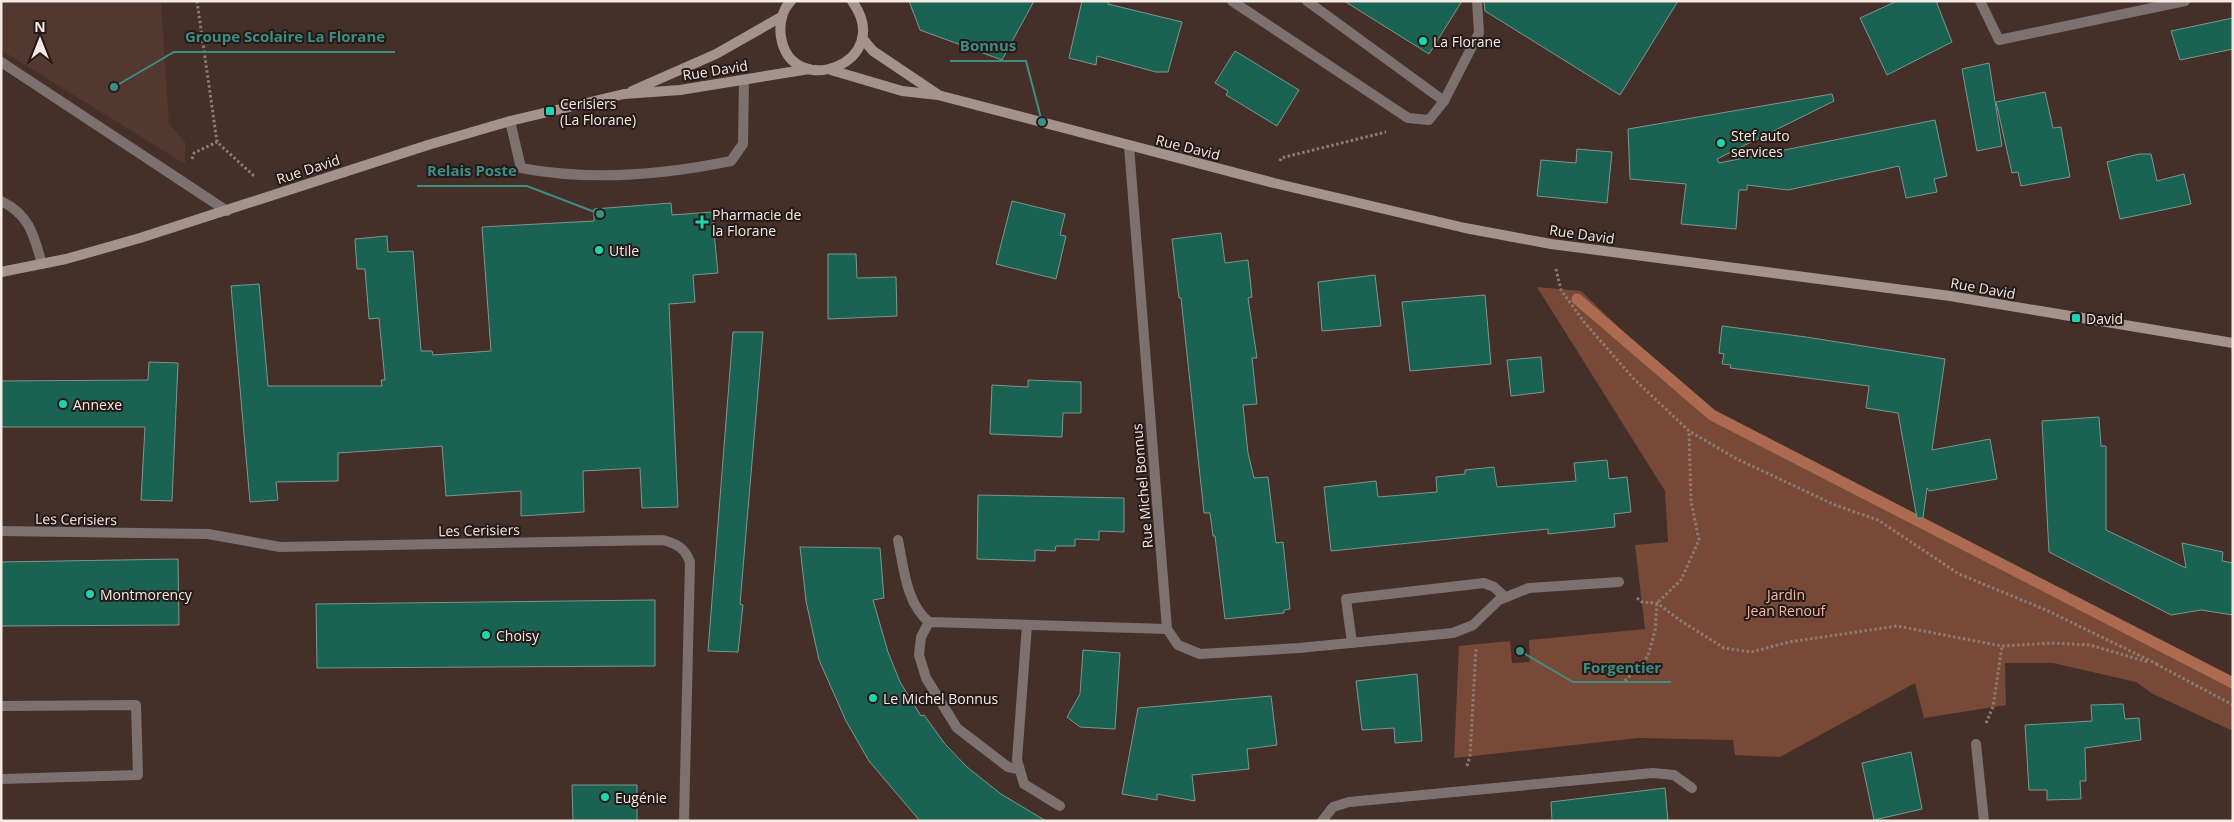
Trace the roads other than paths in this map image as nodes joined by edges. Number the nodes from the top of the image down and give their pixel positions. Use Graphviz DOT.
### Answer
graph roads {
  1 [pos="791,1"];
  2 [pos="852,1"];
  3 [pos="1232,1"];
  4 [pos="1307,1"];
  5 [pos="1477,1"];
  6 [pos="1980,1"];
  7 [pos="2185,1"];
  8 [pos="860,6"];
  9 [pos="781,17"];
  10 [pos="862,38"];
  11 [pos="1,62"];
  12 [pos="809,69"];
  13 [pos="831,70"];
  14 [pos="744,80"];
  15 [pos="624,94"];
  16 [pos="938,95"];
  17 [pos="1444,101"];
  18 [pos="510,121"];
  19 [pos="1129,146"];
  20 [pos="1,201"];
  21 [pos="226,211"];
  22 [pos="42,264"];
  23 [pos="1,272"];
  24 [pos="2233,343"];
  25 [pos="1,532"];
  26 [pos="898,540"];
  27 [pos="1619,582"];
  28 [pos="1505,597"];
  29 [pos="929,622"];
  30 [pos="1027,625"];
  31 [pos="1168,629"];
  32 [pos="1352,643"];
  33 [pos="1,706"];
  34 [pos="1976,744"];
  35 [pos="1018,769"];
  36 [pos="1,779"];
  37 [pos="1692,788"];
  38 [pos="1060,806"];
  39 [pos="684,821"];
  40 [pos="1322,821"];
  41 [pos="1984,821"];
  1 -- 9 [label="main road"];
  2 -- 8 [label="main road"];
  3 -- 17 [label="street"];
  4 -- 17 [label="street"];
  5 -- 17 [label="street"];
  6 -- 7 [label="street"];
  8 -- 10 [label="main road"];
  9 -- 12 [label="main road"];
  9 -- 15 [label="main road, Rue David"];
  10 -- 13 [label="main road"];
  10 -- 16 [label="main road, Rue David"];
  11 -- 21 [label="street"];
  12 -- 13 [label="main road, Rue David"];
  12 -- 14 [label="main road, Rue David"];
  13 -- 16 [label="main road, Rue David"];
  14 -- 15 [label="main road, Rue David"];
  14 -- 18 [label="street"];
  15 -- 18 [label="main road, Rue David"];
  16 -- 19 [label="main road, Rue David"];
  18 -- 21 [label="main road, Rue David"];
  19 -- 24 [label="main road, Rue David"];
  19 -- 31 [label="street, Rue Michel Bonnus"];
  20 -- 22 [label="street"];
  21 -- 22 [label="main road, Rue David"];
  22 -- 23 [label="main road, Rue David"];
  25 -- 39 [label="street, Les Cerisiers"];
  26 -- 29 [label="street"];
  27 -- 28 [label="street"];
  28 -- 32 [label="street"];
  28 -- 32 [label="street"];
  29 -- 30 [label="street"];
  29 -- 35 [label="street"];
  30 -- 31 [label="street"];
  30 -- 35 [label="street"];
  31 -- 32 [label="street"];
  33 -- 36 [label="street"];
  34 -- 41 [label="street"];
  35 -- 38 [label="street"];
  37 -- 40 [label="street"];
}
